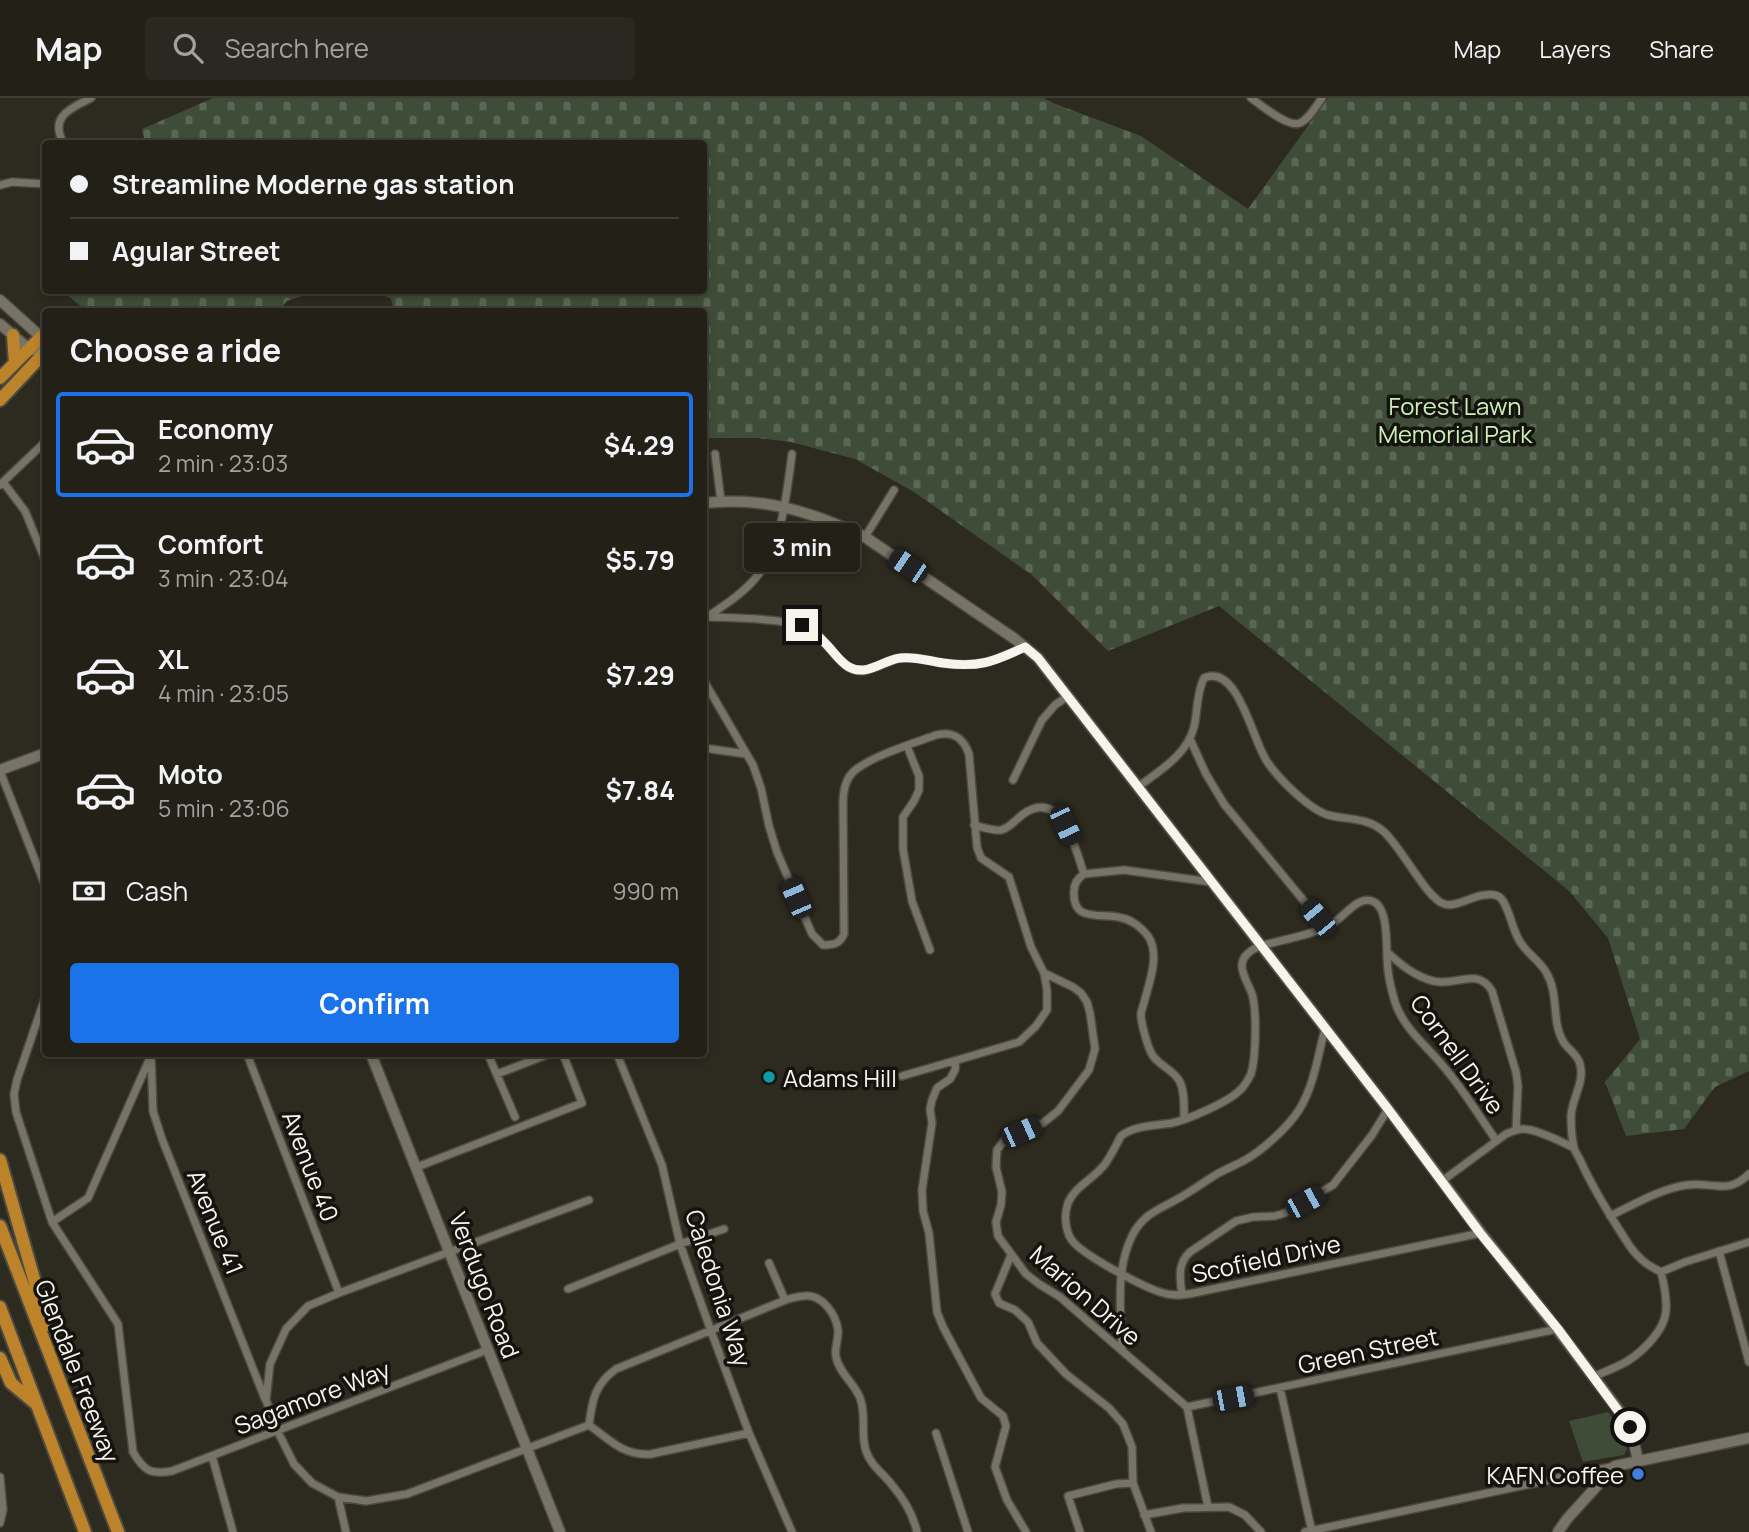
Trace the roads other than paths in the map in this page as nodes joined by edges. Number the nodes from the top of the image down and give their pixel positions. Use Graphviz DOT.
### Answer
graph roads {
  1 [pos="91,98"];
  2 [pos="1251,98"];
  3 [pos="1322,98"];
  4 [pos="62,140"];
  5 [pos="42,184"];
  6 [pos="0,185"];
  7 [pos="0,300"];
  8 [pos="0,324"];
  9 [pos="13,335"];
  10 [pos="41,337"];
  11 [pos="42,341"];
  12 [pos="29,349"];
  13 [pos="42,353"];
  14 [pos="42,357"];
  15 [pos="15,363"];
  16 [pos="0,378"];
  17 [pos="0,400"];
  18 [pos="42,445"];
  19 [pos="715,454"];
  20 [pos="792,454"];
  21 [pos="2,484"];
  22 [pos="894,490"];
  23 [pos="721,501"];
  24 [pos="707,503"];
  25 [pos="784,506"];
  26 [pos="865,537"];
  27 [pos="42,552"];
  28 [pos="707,617"];
  29 [pos="707,618"];
  30 [pos="1025,647"];
  31 [pos="707,686"];
  32 [pos="1068,696"];
  33 [pos="1190,739"];
  34 [pos="907,746"];
  35 [pos="707,748"];
  36 [pos="42,754"];
  37 [pos="746,754"];
  38 [pos="0,770"];
  39 [pos="1013,780"];
  40 [pos="1138,787"];
  41 [pos="974,825"];
  42 [pos="1084,874"];
  43 [pos="42,878"];
  44 [pos="1211,882"];
  45 [pos="1324,928"];
  46 [pos="1260,946"];
  47 [pos="930,950"];
  48 [pos="1387,952"];
  49 [pos="1044,973"];
  50 [pos="42,1007"];
  51 [pos="1325,1029"];
  52 [pos="150,1057"];
  53 [pos="151,1057"];
  54 [pos="248,1057"];
  55 [pos="372,1057"];
  56 [pos="489,1057"];
  57 [pos="541,1057"];
  58 [pos="564,1057"];
  59 [pos="618,1057"];
  60 [pos="956,1061"];
  61 [pos="497,1074"];
  62 [pos="902,1076"];
  63 [pos="1388,1109"];
  64 [pos="515,1117"];
  65 [pos="1184,1119"];
  66 [pos="1516,1130"];
  67 [pos="1496,1140"];
  68 [pos="1574,1148"];
  69 [pos="0,1160"];
  70 [pos="416,1167"];
  71 [pos="1749,1174"];
  72 [pos="1443,1181"];
  73 [pos="589,1200"];
  74 [pos="1610,1216"];
  75 [pos="52,1222"];
  76 [pos="0,1226"];
  77 [pos="724,1229"];
  78 [pos="1480,1233"];
  79 [pos="1749,1242"];
  80 [pos="680,1244"];
  81 [pos="449,1251"];
  82 [pos="1719,1251"];
  83 [pos="1012,1255"];
  84 [pos="769,1263"];
  85 [pos="1661,1272"];
  86 [pos="1121,1273"];
  87 [pos="568,1289"];
  88 [pos="339,1293"];
  89 [pos="1182,1295"];
  90 [pos="785,1300"];
  91 [pos="0,1307"];
  92 [pos="1558,1329"];
  93 [pos="711,1331"];
  94 [pos="487,1350"];
  95 [pos="1122,1351"];
  96 [pos="49,1354"];
  97 [pos="0,1357"];
  98 [pos="1749,1360"];
  99 [pos="1593,1377"];
  100 [pos="1280,1388"];
  101 [pos="266,1400"];
  102 [pos="37,1405"];
  103 [pos="1186,1407"];
  104 [pos="589,1425"];
  105 [pos="277,1430"];
  106 [pos="749,1433"];
  107 [pos="936,1433"];
  108 [pos="1749,1438"];
  109 [pos="526,1447"];
  110 [pos="212,1456"];
  111 [pos="1638,1461"];
  112 [pos="1615,1466"];
  113 [pos="0,1477"];
  114 [pos="1133,1483"];
  115 [pos="338,1497"];
  116 [pos="1208,1507"];
  117 [pos="1144,1515"];
  118 [pos="0,1523"];
  119 [pos="1310,1531"];
  120 [pos="85,1532"];
  121 [pos="118,1532"];
  122 [pos="233,1532"];
  123 [pos="346,1532"];
  124 [pos="560,1532"];
  125 [pos="792,1532"];
  126 [pos="917,1532"];
  127 [pos="968,1532"];
  128 [pos="1026,1532"];
  129 [pos="1080,1532"];
  130 [pos="1151,1532"];
  131 [pos="1261,1532"];
  132 [pos="1559,1532"];
  1 -- 4 [label="street"];
  2 -- 3 [label="street"];
  5 -- 6 [label="street"];
  7 -- 10 [label="street"];
  8 -- 9 [label="street"];
  9 -- 12 [label="street"];
  9 -- 15 [label="highway"];
  10 -- 11 [label="street"];
  10 -- 12 [label="highway"];
  12 -- 13 [label="street"];
  12 -- 15 [label="highway"];
  14 -- 17 [label="highway"];
  15 -- 16 [label="highway"];
  18 -- 21 [label="street"];
  19 -- 23 [label="street"];
  20 -- 25 [label="street"];
  21 -- 27 [label="street"];
  22 -- 26 [label="street"];
  23 -- 24 [label="street"];
  23 -- 25 [label="street"];
  25 -- 26 [label="street"];
  25 -- 28 [label="street"];
  26 -- 30 [label="street"];
  29 -- 30 [label="street"];
  30 -- 32 [label="street"];
  31 -- 37 [label="street"];
  32 -- 39 [label="street"];
  32 -- 40 [label="street"];
  33 -- 40 [label="street"];
  33 -- 45 [label="street"];
  33 -- 68 [label="street"];
  34 -- 37 [label="street"];
  34 -- 41 [label="street"];
  34 -- 47 [label="street"];
  35 -- 37 [label="street"];
  36 -- 38 [label="street"];
  38 -- 43 [label="street"];
  40 -- 44 [label="street"];
  41 -- 42 [label="street"];
  41 -- 49 [label="street"];
  42 -- 44 [label="street"];
  42 -- 65 [label="street"];
  44 -- 46 [label="street"];
  45 -- 46 [label="street"];
  45 -- 48 [label="street, Cornell Drive"];
  46 -- 51 [label="street"];
  46 -- 65 [label="street"];
  48 -- 66 [label="street"];
  48 -- 67 [label="street, Cornell Drive"];
  49 -- 60 [label="street"];
  49 -- 83 [label="street, Marion Drive"];
  50 -- 75 [label="street"];
  51 -- 63 [label="street"];
  51 -- 86 [label="street"];
  52 -- 75 [label="street"];
  53 -- 101 [label="street, Avenue 41"];
  54 -- 88 [label="street, Avenue 40"];
  55 -- 70 [label="street, Verdugo Road"];
  56 -- 61 [label="street"];
  57 -- 61 [label="street"];
  58 -- 70 [label="street"];
  59 -- 80 [label="street, Caledonia Way"];
  60 -- 62 [label="street"];
  60 -- 128 [label="street"];
  61 -- 64 [label="street"];
  63 -- 72 [label="street"];
  63 -- 89 [label="street"];
  65 -- 86 [label="street, Scofield Drive"];
  66 -- 67 [label="street, Cornell Drive"];
  66 -- 68 [label="street, Cornell Drive"];
  67 -- 72 [label="street, Cornell Drive"];
  68 -- 74 [label="street"];
  69 -- 96 [label="highway"];
  70 -- 81 [label="street, Verdugo Road"];
  71 -- 74 [label="street"];
  72 -- 78 [label="street"];
  73 -- 81 [label="street"];
  74 -- 85 [label="street"];
  75 -- 110 [label="street, Sagamore Way"];
  76 -- 96 [label="highway, Glendale Freeway"];
  77 -- 80 [label="street"];
  78 -- 89 [label="street, Scofield Drive"];
  78 -- 92 [label="street"];
  79 -- 82 [label="street"];
  80 -- 87 [label="street"];
  80 -- 93 [label="street, Caledonia Way"];
  81 -- 88 [label="street"];
  81 -- 94 [label="street, Verdugo Road"];
  82 -- 85 [label="street"];
  82 -- 98 [label="street"];
  83 -- 95 [label="street, Marion Drive"];
  83 -- 114 [label="street"];
  84 -- 90 [label="street"];
  85 -- 99 [label="street"];
  86 -- 89 [label="street, Scofield Drive"];
  86 -- 95 [label="street"];
  88 -- 101 [label="street"];
  90 -- 93 [label="street"];
  90 -- 126 [label="street"];
  91 -- 102 [label="highway, Glendale Freeway"];
  92 -- 99 [label="street"];
  92 -- 100 [label="street, Green Street"];
  93 -- 104 [label="street"];
  93 -- 106 [label="street, Caledonia Way"];
  94 -- 105 [label="street, Sagamore Way"];
  94 -- 109 [label="street, Verdugo Road"];
  95 -- 103 [label="street, Marion Drive"];
  96 -- 121 [label="highway, Glendale Freeway"];
  97 -- 102 [label="highway"];
  99 -- 111 [label="street"];
  100 -- 103 [label="street, Green Street"];
  100 -- 119 [label="street"];
  101 -- 105 [label="street, Avenue 41"];
  102 -- 120 [label="highway, Glendale Freeway"];
  103 -- 116 [label="street"];
  104 -- 106 [label="street"];
  104 -- 109 [label="street"];
  105 -- 110 [label="street, Sagamore Way"];
  105 -- 115 [label="street, Avenue 41"];
  106 -- 125 [label="street, Caledonia Way"];
  107 -- 127 [label="street"];
  108 -- 111 [label="street"];
  109 -- 115 [label="street"];
  109 -- 124 [label="street, Verdugo Road"];
  110 -- 122 [label="street"];
  111 -- 112 [label="street"];
  112 -- 119 [label="street"];
  112 -- 132 [label="street"];
  113 -- 118 [label="street"];
  114 -- 117 [label="street"];
  114 -- 129 [label="street"];
  115 -- 123 [label="street"];
  116 -- 117 [label="street"];
  116 -- 131 [label="street"];
  117 -- 130 [label="street"];
}
